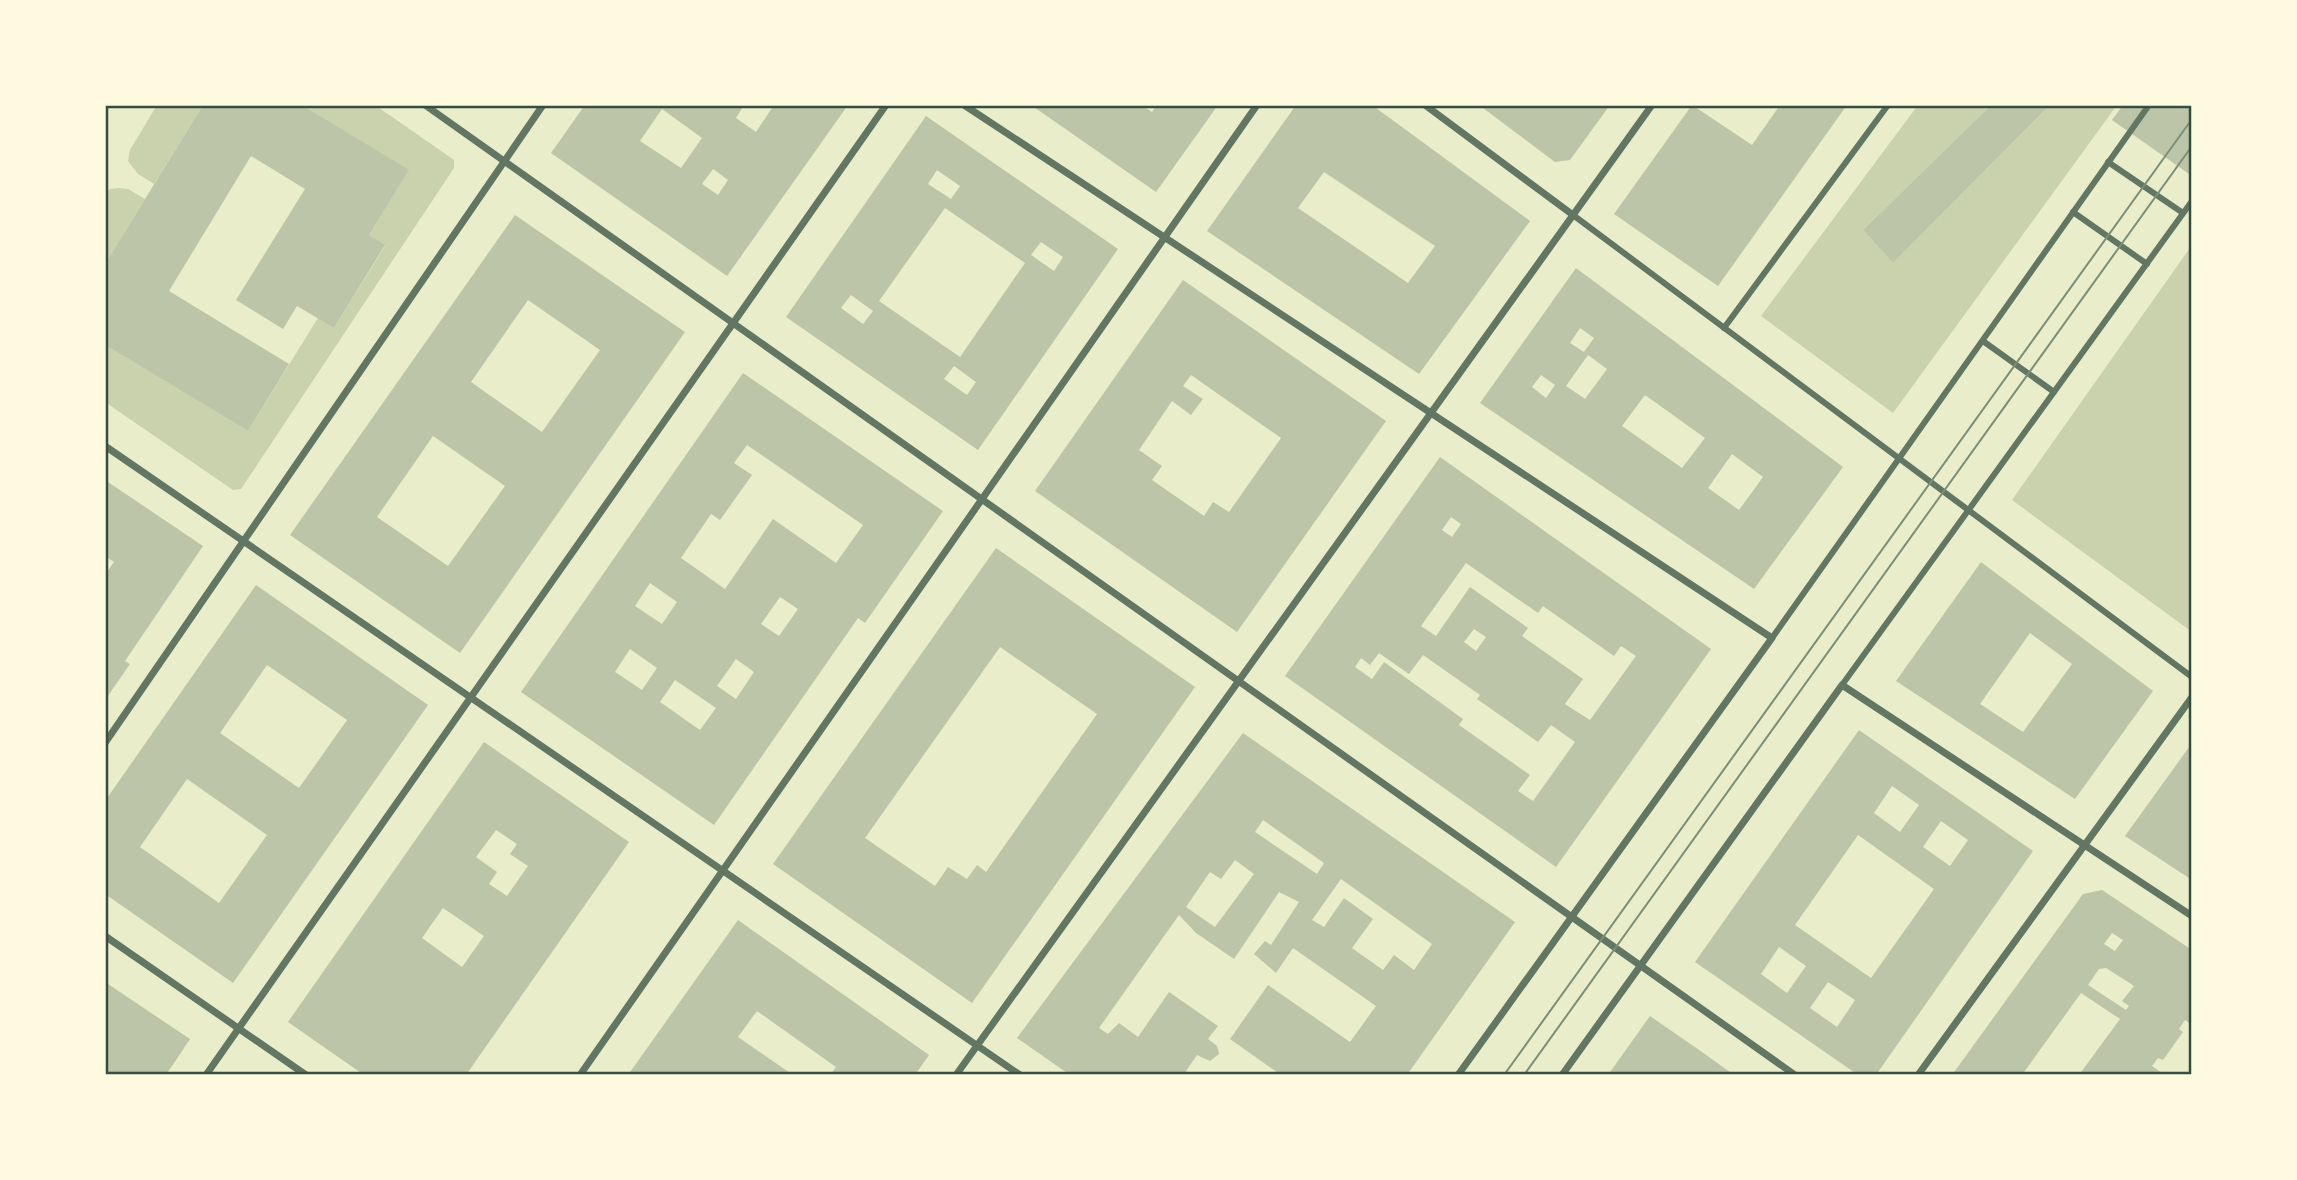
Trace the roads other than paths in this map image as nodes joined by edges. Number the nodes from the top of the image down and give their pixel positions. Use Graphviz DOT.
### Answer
graph roads {
  1 [pos="425,105"];
  2 [pos="543,105"];
  3 [pos="886,105"];
  4 [pos="964,105"];
  5 [pos="1257,105"];
  6 [pos="1425,105"];
  7 [pos="1652,105"];
  8 [pos="1888,105"];
  9 [pos="2148,105"];
  10 [pos="504,161"];
  11 [pos="2108,162"];
  12 [pos="2192,201"];
  13 [pos="2073,212"];
  14 [pos="2183,213"];
  15 [pos="1573,215"];
  16 [pos="1165,237"];
  17 [pos="2147,264"];
  18 [pos="733,323"];
  19 [pos="1724,328"];
  20 [pos="1983,341"];
  21 [pos="2054,392"];
  22 [pos="1430,413"];
  23 [pos="105,446"];
  24 [pos="1900,459"];
  25 [pos="982,499"];
  26 [pos="1968,511"];
  27 [pos="244,541"];
  28 [pos="1772,638"];
  29 [pos="2192,677"];
  30 [pos="1238,681"];
  31 [pos="1842,685"];
  32 [pos="2192,697"];
  33 [pos="471,698"];
  34 [pos="105,743"];
  35 [pos="2085,846"];
  36 [pos="723,870"];
  37 [pos="2192,916"];
  38 [pos="1571,917"];
  39 [pos="105,936"];
  40 [pos="1641,966"];
  41 [pos="239,1028"];
  42 [pos="977,1045"];
  43 [pos="206,1075"];
  44 [pos="306,1075"];
  45 [pos="580,1075"];
  46 [pos="956,1075"];
  47 [pos="1020,1075"];
  48 [pos="1458,1075"];
  49 [pos="1562,1075"];
  50 [pos="1795,1075"];
  51 [pos="1919,1075"];
  1 -- 10 [label="street"];
  2 -- 10 [label="street"];
  3 -- 18 [label="street"];
  4 -- 16 [label="street"];
  5 -- 16 [label="street"];
  6 -- 15 [label="street"];
  7 -- 15 [label="street"];
  8 -- 19 [label="street"];
  9 -- 11 [label="street"];
  10 -- 18 [label="street"];
  10 -- 27 [label="street"];
  11 -- 13 [label="street"];
  11 -- 14 [label="street"];
  12 -- 14 [label="street"];
  13 -- 17 [label="street"];
  13 -- 20 [label="street"];
  14 -- 17 [label="street"];
  15 -- 19 [label="street"];
  15 -- 22 [label="street"];
  16 -- 22 [label="street"];
  16 -- 25 [label="street"];
  17 -- 21 [label="street"];
  18 -- 25 [label="street"];
  18 -- 33 [label="street"];
  19 -- 24 [label="street"];
  20 -- 21 [label="street"];
  20 -- 24 [label="street"];
  21 -- 26 [label="street"];
  22 -- 28 [label="street"];
  22 -- 30 [label="street"];
  23 -- 27 [label="street"];
  24 -- 26 [label="street"];
  24 -- 28 [label="street"];
  25 -- 30 [label="street"];
  25 -- 36 [label="street"];
  26 -- 29 [label="street"];
  26 -- 31 [label="street"];
  27 -- 33 [label="street"];
  27 -- 34 [label="street"];
  28 -- 38 [label="street"];
  30 -- 38 [label="street"];
  30 -- 42 [label="street"];
  31 -- 35 [label="street"];
  31 -- 40 [label="street"];
  32 -- 35 [label="street"];
  33 -- 36 [label="street"];
  33 -- 41 [label="street"];
  35 -- 37 [label="street"];
  35 -- 51 [label="street"];
  36 -- 42 [label="street"];
  36 -- 45 [label="street"];
  38 -- 40 [label="street"];
  38 -- 48 [label="street"];
  39 -- 41 [label="street"];
  40 -- 49 [label="street"];
  40 -- 50 [label="street"];
  41 -- 43 [label="street"];
  41 -- 44 [label="street"];
  42 -- 46 [label="street"];
  42 -- 47 [label="street"];
}
